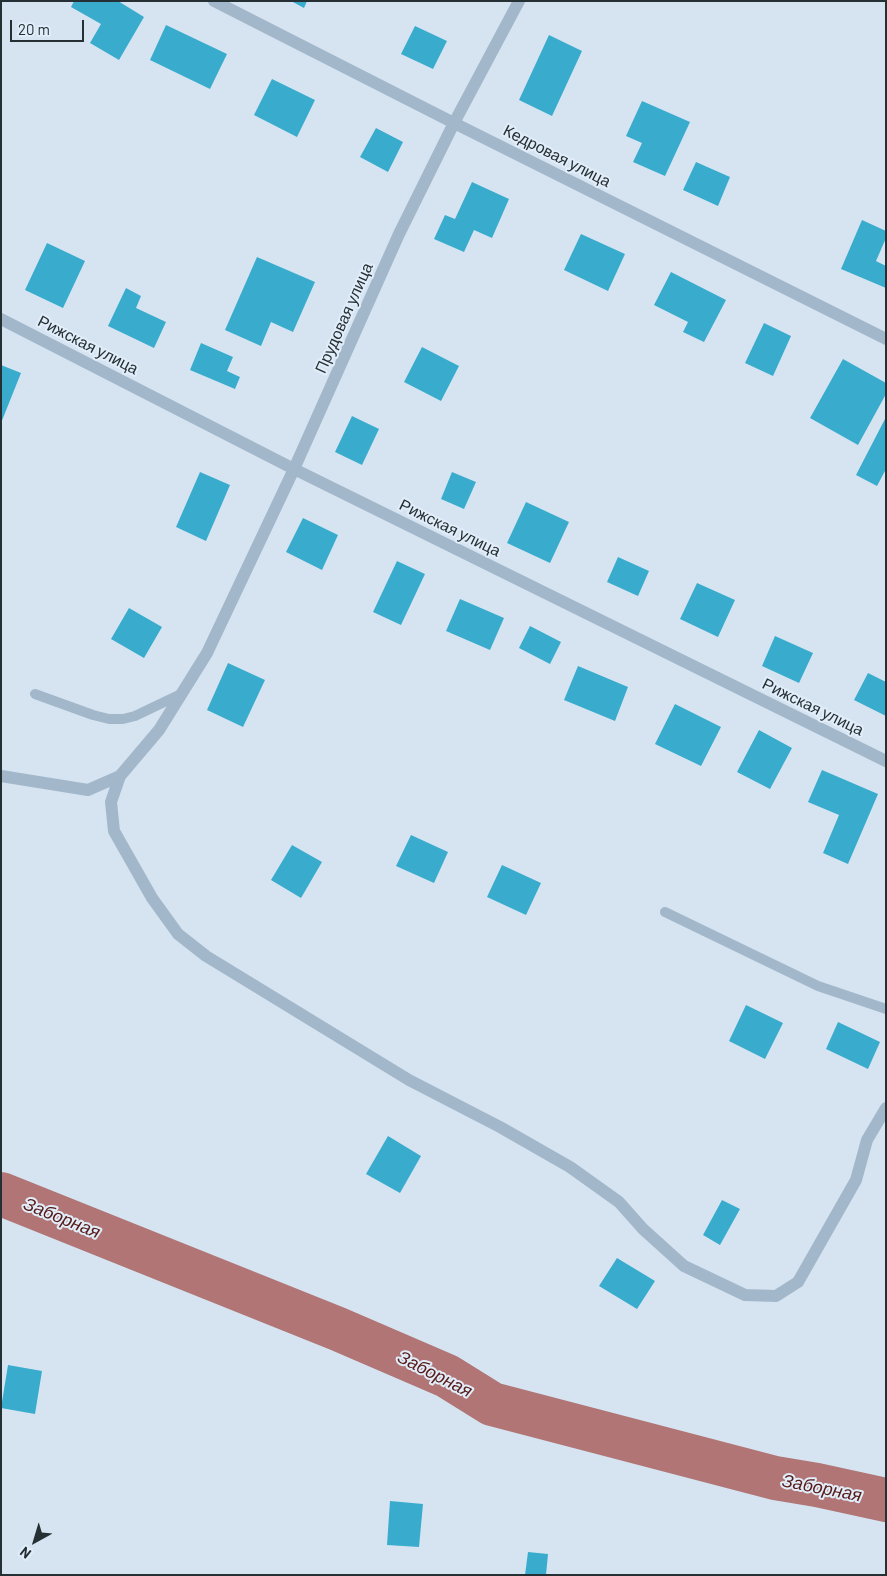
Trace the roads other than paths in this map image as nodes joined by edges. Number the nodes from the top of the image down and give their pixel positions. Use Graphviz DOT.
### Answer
graph roads {
  1 [pos="214,1"];
  2 [pos="519,1"];
  3 [pos="454,123"];
  4 [pos="1,319"];
  5 [pos="886,339"];
  6 [pos="294,469"];
  7 [pos="35,694"];
  8 [pos="181,694"];
  9 [pos="886,761"];
  10 [pos="1,776"];
  11 [pos="120,776"];
  12 [pos="665,912"];
  13 [pos="886,1009"];
  14 [pos="886,1108"];
  1 -- 3 [label="street, Кедровая улица"];
  2 -- 3 [label="street, Прудовая улица"];
  3 -- 5 [label="street, Кедровая улица"];
  3 -- 6 [label="street, Прудовая улица"];
  4 -- 6 [label="street, Рижская улица"];
  6 -- 8 [label="street, Прудовая улица"];
  6 -- 9 [label="street, Рижская улица"];
  7 -- 8 [label="lane"];
  8 -- 11 [label="street, Прудовая улица"];
  10 -- 11 [label="street"];
  11 -- 14 [label="street"];
  12 -- 13 [label="lane"];
}
